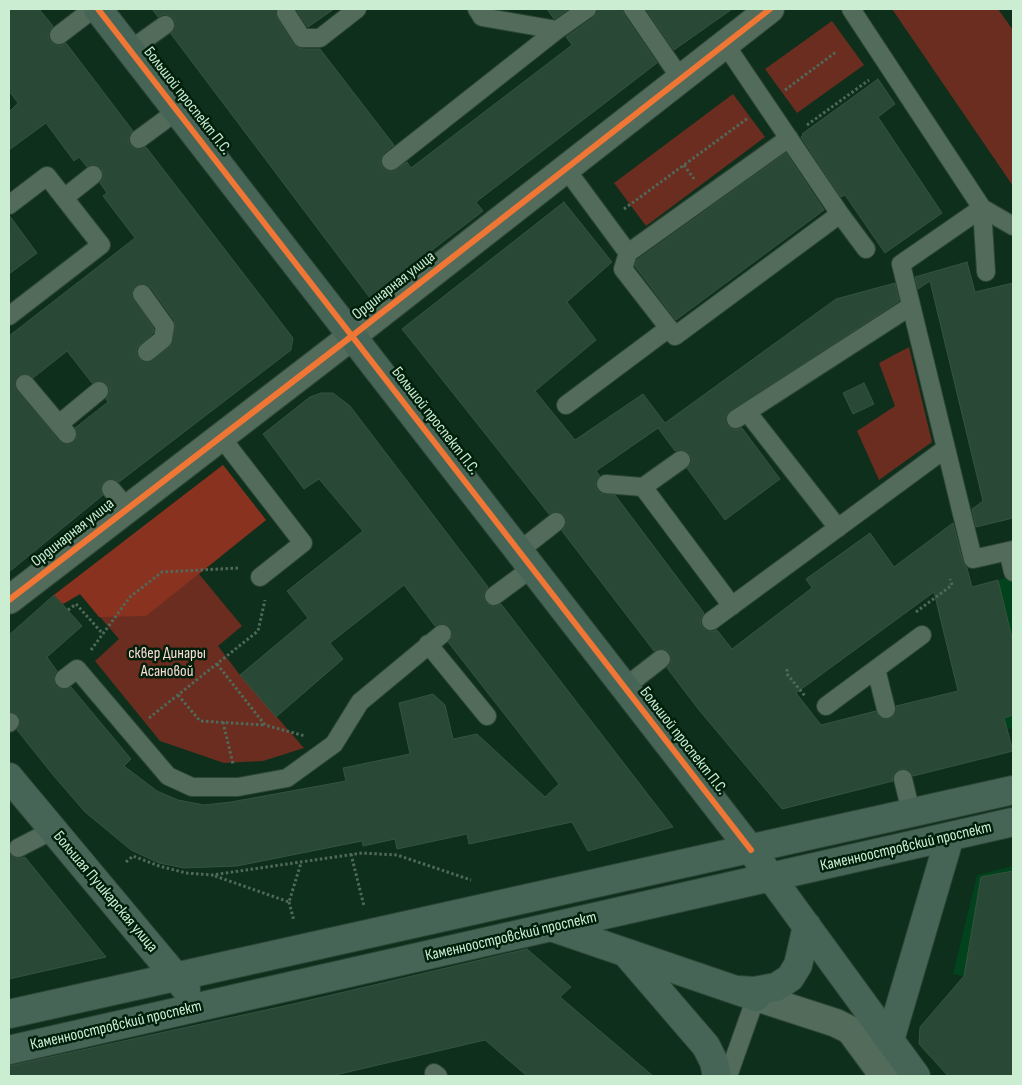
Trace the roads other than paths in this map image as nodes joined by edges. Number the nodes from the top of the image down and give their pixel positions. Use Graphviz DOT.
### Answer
graph roads {
  1 [pos="93,9"];
  2 [pos="98,9"];
  3 [pos="357,9"];
  4 [pos="476,9"];
  5 [pos="587,9"];
  6 [pos="633,9"];
  7 [pos="770,9"];
  8 [pos="851,9"];
  9 [pos="286,13"];
  10 [pos="165,25"];
  11 [pos="557,30"];
  12 [pos="59,35"];
  13 [pos="725,44"];
  14 [pos="130,50"];
  15 [pos="681,79"];
  16 [pos="177,111"];
  17 [pos="789,138"];
  18 [pos="139,140"];
  19 [pos="391,161"];
  20 [pos="566,169"];
  21 [pos="93,175"];
  22 [pos="64,198"];
  23 [pos="9,205"];
  24 [pos="982,208"];
  25 [pos="840,214"];
  26 [pos="1013,226"];
  27 [pos="866,249"];
  28 [pos="628,253"];
  29 [pos="986,272"];
  30 [pos="142,294"];
  31 [pos="911,306"];
  32 [pos="9,316"];
  33 [pos="669,328"];
  34 [pos="352,336"];
  35 [pos="147,352"];
  36 [pos="26,384"];
  37 [pos="99,391"];
  38 [pos="566,405"];
  39 [pos="221,437"];
  40 [pos="945,449"];
  41 [pos="681,460"];
  42 [pos="606,484"];
  43 [pos="643,487"];
  44 [pos="556,522"];
  45 [pos="838,528"];
  46 [pos="1011,550"];
  47 [pos="525,559"];
  48 [pos="1013,572"];
  49 [pos="260,577"];
  50 [pos="494,596"];
  51 [pos="9,600"];
  52 [pos="732,606"];
  53 [pos="711,621"];
  54 [pos="922,634"];
  55 [pos="660,659"];
  56 [pos="876,668"];
  57 [pos="70,674"];
  58 [pos="625,687"];
  59 [pos="826,706"];
  60 [pos="886,709"];
  61 [pos="487,716"];
  62 [pos="9,777"];
  63 [pos="903,779"];
  64 [pos="1013,790"];
  65 [pos="911,812"];
  66 [pos="1013,822"];
  67 [pos="53,830"];
  68 [pos="950,836"];
  69 [pos="18,848"];
  70 [pos="750,850"];
  71 [pos="771,878"];
  72 [pos="808,926"];
  73 [pos="554,928"];
  74 [pos="625,952"];
  75 [pos="175,976"];
  76 [pos="747,993"];
  77 [pos="9,1014"];
  78 [pos="202,1015"];
  79 [pos="890,1040"];
  80 [pos="24,1052"];
  81 [pos="717,1076"];
  82 [pos="728,1076"];
  83 [pos="884,1076"];
  84 [pos="916,1076"];
  1 -- 12 [label="lane"];
  2 -- 14 [label="main road, Большой проспект П.С."];
  3 -- 9 [label="lane"];
  4 -- 11 [label="lane"];
  5 -- 11 [label="lane"];
  6 -- 15 [label="lane"];
  7 -- 13 [label="street, Ординарная улица"];
  8 -- 24 [label="lane"];
  10 -- 14 [label="lane"];
  11 -- 19 [label="lane"];
  13 -- 15 [label="street, Ординарная улица"];
  13 -- 17 [label="lane"];
  14 -- 16 [label="main road, Большой проспект П.С."];
  15 -- 20 [label="street, Ординарная улица"];
  16 -- 18 [label="lane"];
  16 -- 34 [label="main road, Большой проспект П.С."];
  17 -- 25 [label="lane"];
  17 -- 28 [label="lane"];
  20 -- 28 [label="lane"];
  20 -- 34 [label="street, Ординарная улица"];
  21 -- 22 [label="lane"];
  22 -- 23 [label="lane"];
  22 -- 32 [label="lane"];
  24 -- 26 [label="lane"];
  24 -- 29 [label="lane"];
  24 -- 31 [label="lane"];
  25 -- 27 [label="lane"];
  25 -- 33 [label="lane"];
  28 -- 33 [label="lane"];
  30 -- 35 [label="lane"];
  31 -- 40 [label="lane"];
  31 -- 45 [label="lane"];
  33 -- 38 [label="lane"];
  34 -- 39 [label="street, Ординарная улица"];
  34 -- 47 [label="main road, Большой проспект П.С."];
  36 -- 37 [label="lane"];
  39 -- 49 [label="lane"];
  39 -- 51 [label="street, Ординарная улица"];
  40 -- 45 [label="lane"];
  40 -- 46 [label="lane"];
  41 -- 43 [label="lane"];
  42 -- 43 [label="lane"];
  43 -- 52 [label="lane"];
  44 -- 47 [label="lane"];
  45 -- 52 [label="lane"];
  46 -- 48 [label="lane"];
  47 -- 50 [label="lane"];
  47 -- 58 [label="main road, Большой проспект П.С."];
  52 -- 53 [label="lane"];
  54 -- 56 [label="lane"];
  55 -- 58 [label="lane"];
  56 -- 59 [label="lane"];
  56 -- 60 [label="lane"];
  57 -- 61 [label="lane"];
  58 -- 70 [label="main road, Большой проспект П.С."];
  62 -- 67 [label="main road, Большая Пушкарская улица"];
  63 -- 65 [label="lane"];
  64 -- 65 [label="main road, Каменноостровский проспект"];
  65 -- 70 [label="main road, Каменноостровский проспект"];
  66 -- 68 [label="main road, Каменноостровский проспект"];
  67 -- 69 [label="lane"];
  67 -- 75 [label="main road, Большая Пушкарская улица"];
  68 -- 71 [label="main road, Каменноостровский проспект"];
  68 -- 79 [label="main road"];
  70 -- 71 [label="main road, Большой проспект П.С."];
  70 -- 75 [label="main road, Каменноостровский проспект"];
  71 -- 72 [label="main road, Большой проспект П.С."];
  71 -- 73 [label="main road, Каменноостровский проспект"];
  72 -- 76 [label="main road"];
  72 -- 79 [label="main road, Большой проспект П.С."];
  73 -- 74 [label="main road"];
  73 -- 78 [label="main road, Каменноостровский проспект"];
  74 -- 76 [label="main road"];
  74 -- 81 [label="main road"];
  75 -- 77 [label="main road, Каменноостровский проспект"];
  75 -- 78 [label="main road, Большая Пушкарская улица"];
  76 -- 82 [label="lane"];
  76 -- 83 [label="street"];
  78 -- 80 [label="main road, Каменноостровский проспект"];
  79 -- 84 [label="main road, Большой проспект П.С."];
}
